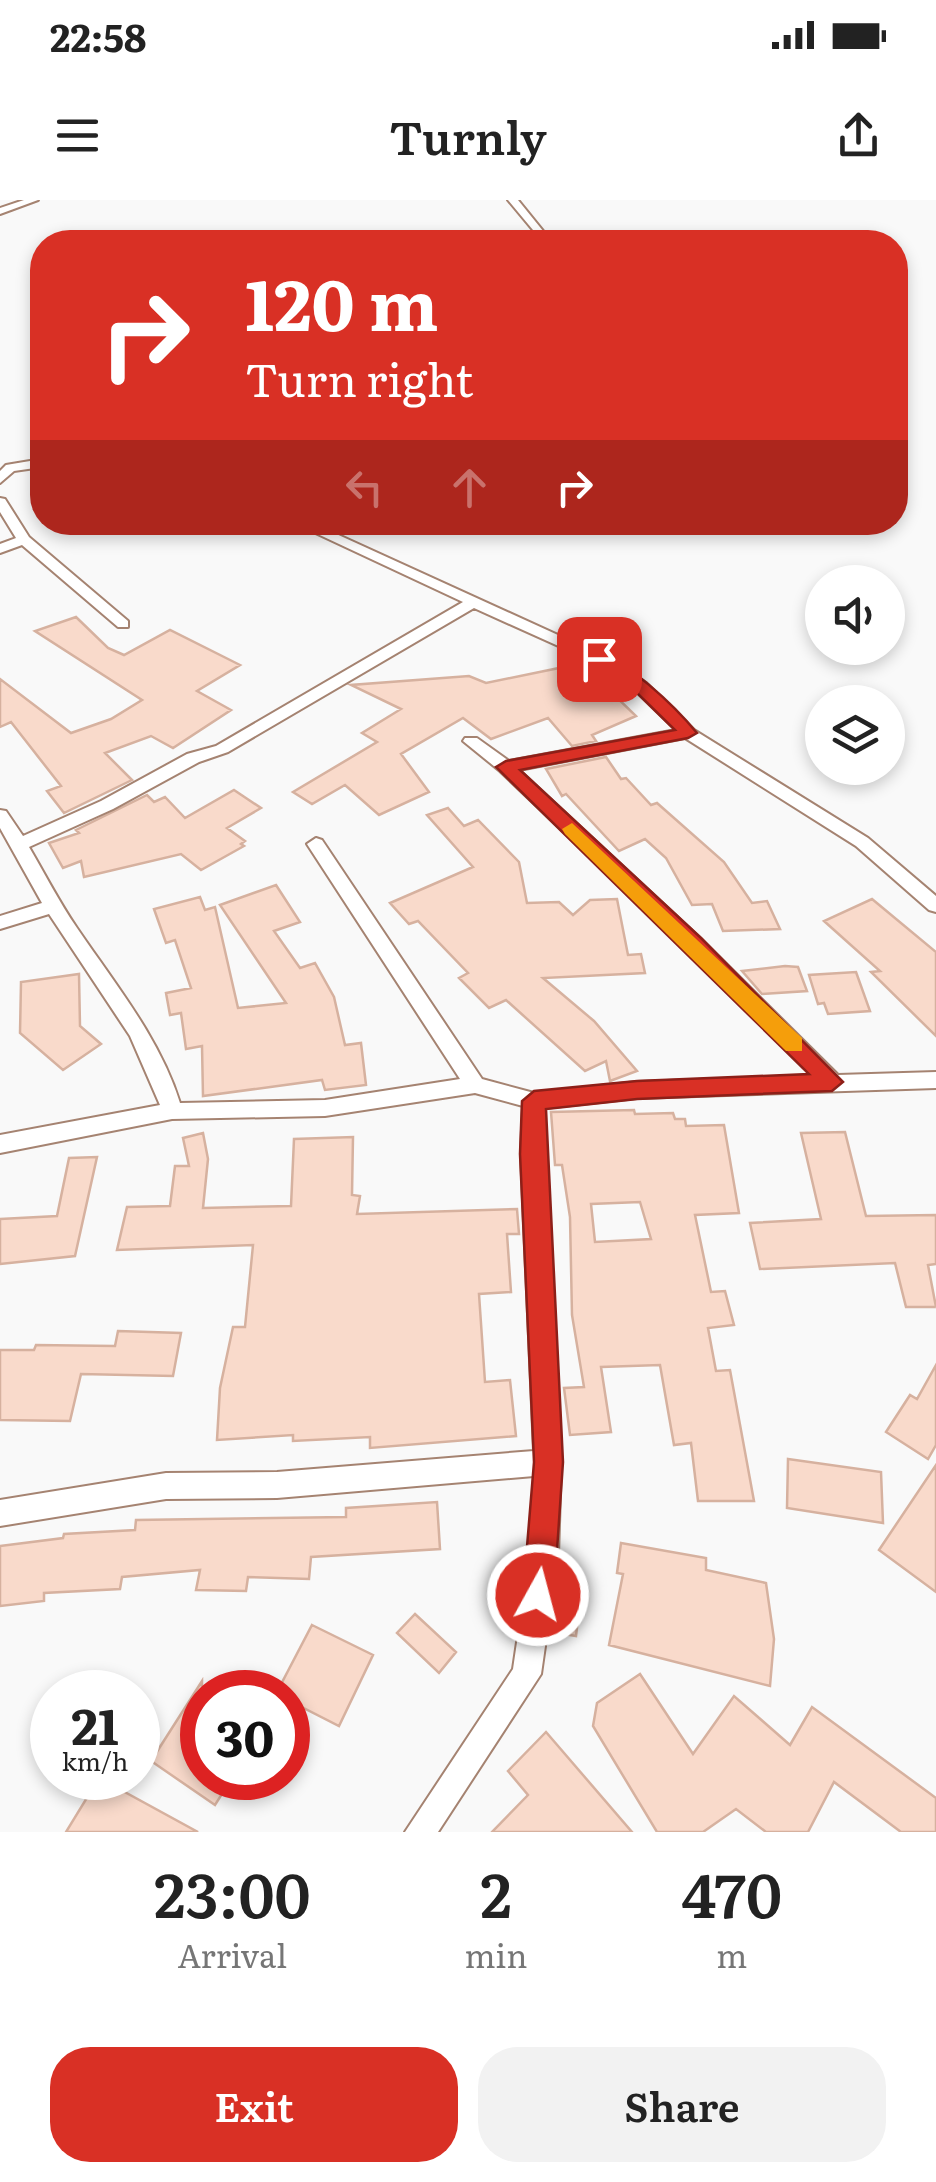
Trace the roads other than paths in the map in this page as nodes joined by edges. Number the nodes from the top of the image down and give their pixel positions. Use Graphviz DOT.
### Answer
graph roads {
  1 [pos="33,200"];
  2 [pos="512,200"];
  3 [pos="0,211"];
  4 [pos="538,230"];
  5 [pos="30,465"];
  6 [pos="0,479"];
  7 [pos="0,502"];
  8 [pos="327,535"];
  9 [pos="24,540"];
  10 [pos="0,549"];
  11 [pos="474,601"];
  12 [pos="123,624"];
  13 [pos="688,733"];
  14 [pos="471,742"];
  15 [pos="506,767"];
  16 [pos="0,815"];
  17 [pos="22,843"];
  18 [pos="316,844"];
  19 [pos="54,906"];
  20 [pos="936,906"];
  21 [pos="0,923"];
  22 [pos="936,1080"];
  23 [pos="832,1082"];
  24 [pos="474,1084"];
  25 [pos="534,1101"];
  26 [pos="172,1111"];
  27 [pos="0,1144"];
  28 [pos="548,1462"];
  29 [pos="0,1513"];
  30 [pos="420,1832"];
  1 -- 3 [label="street"];
  2 -- 4 [label="street"];
  5 -- 6 [label="street"];
  7 -- 9 [label="street"];
  8 -- 11 [label="street"];
  9 -- 10 [label="street"];
  9 -- 12 [label="street"];
  11 -- 13 [label="street"];
  11 -- 17 [label="street"];
  13 -- 15 [label="street"];
  13 -- 20 [label="street"];
  14 -- 15 [label="street"];
  15 -- 23 [label="street"];
  16 -- 17 [label="street"];
  17 -- 19 [label="street"];
  18 -- 24 [label="street"];
  19 -- 21 [label="street"];
  19 -- 26 [label="street"];
  22 -- 23 [label="street"];
  23 -- 25 [label="street"];
  24 -- 25 [label="street"];
  24 -- 26 [label="street"];
  25 -- 28 [label="street"];
  26 -- 27 [label="street"];
  28 -- 29 [label="street"];
  28 -- 30 [label="street"];
}
